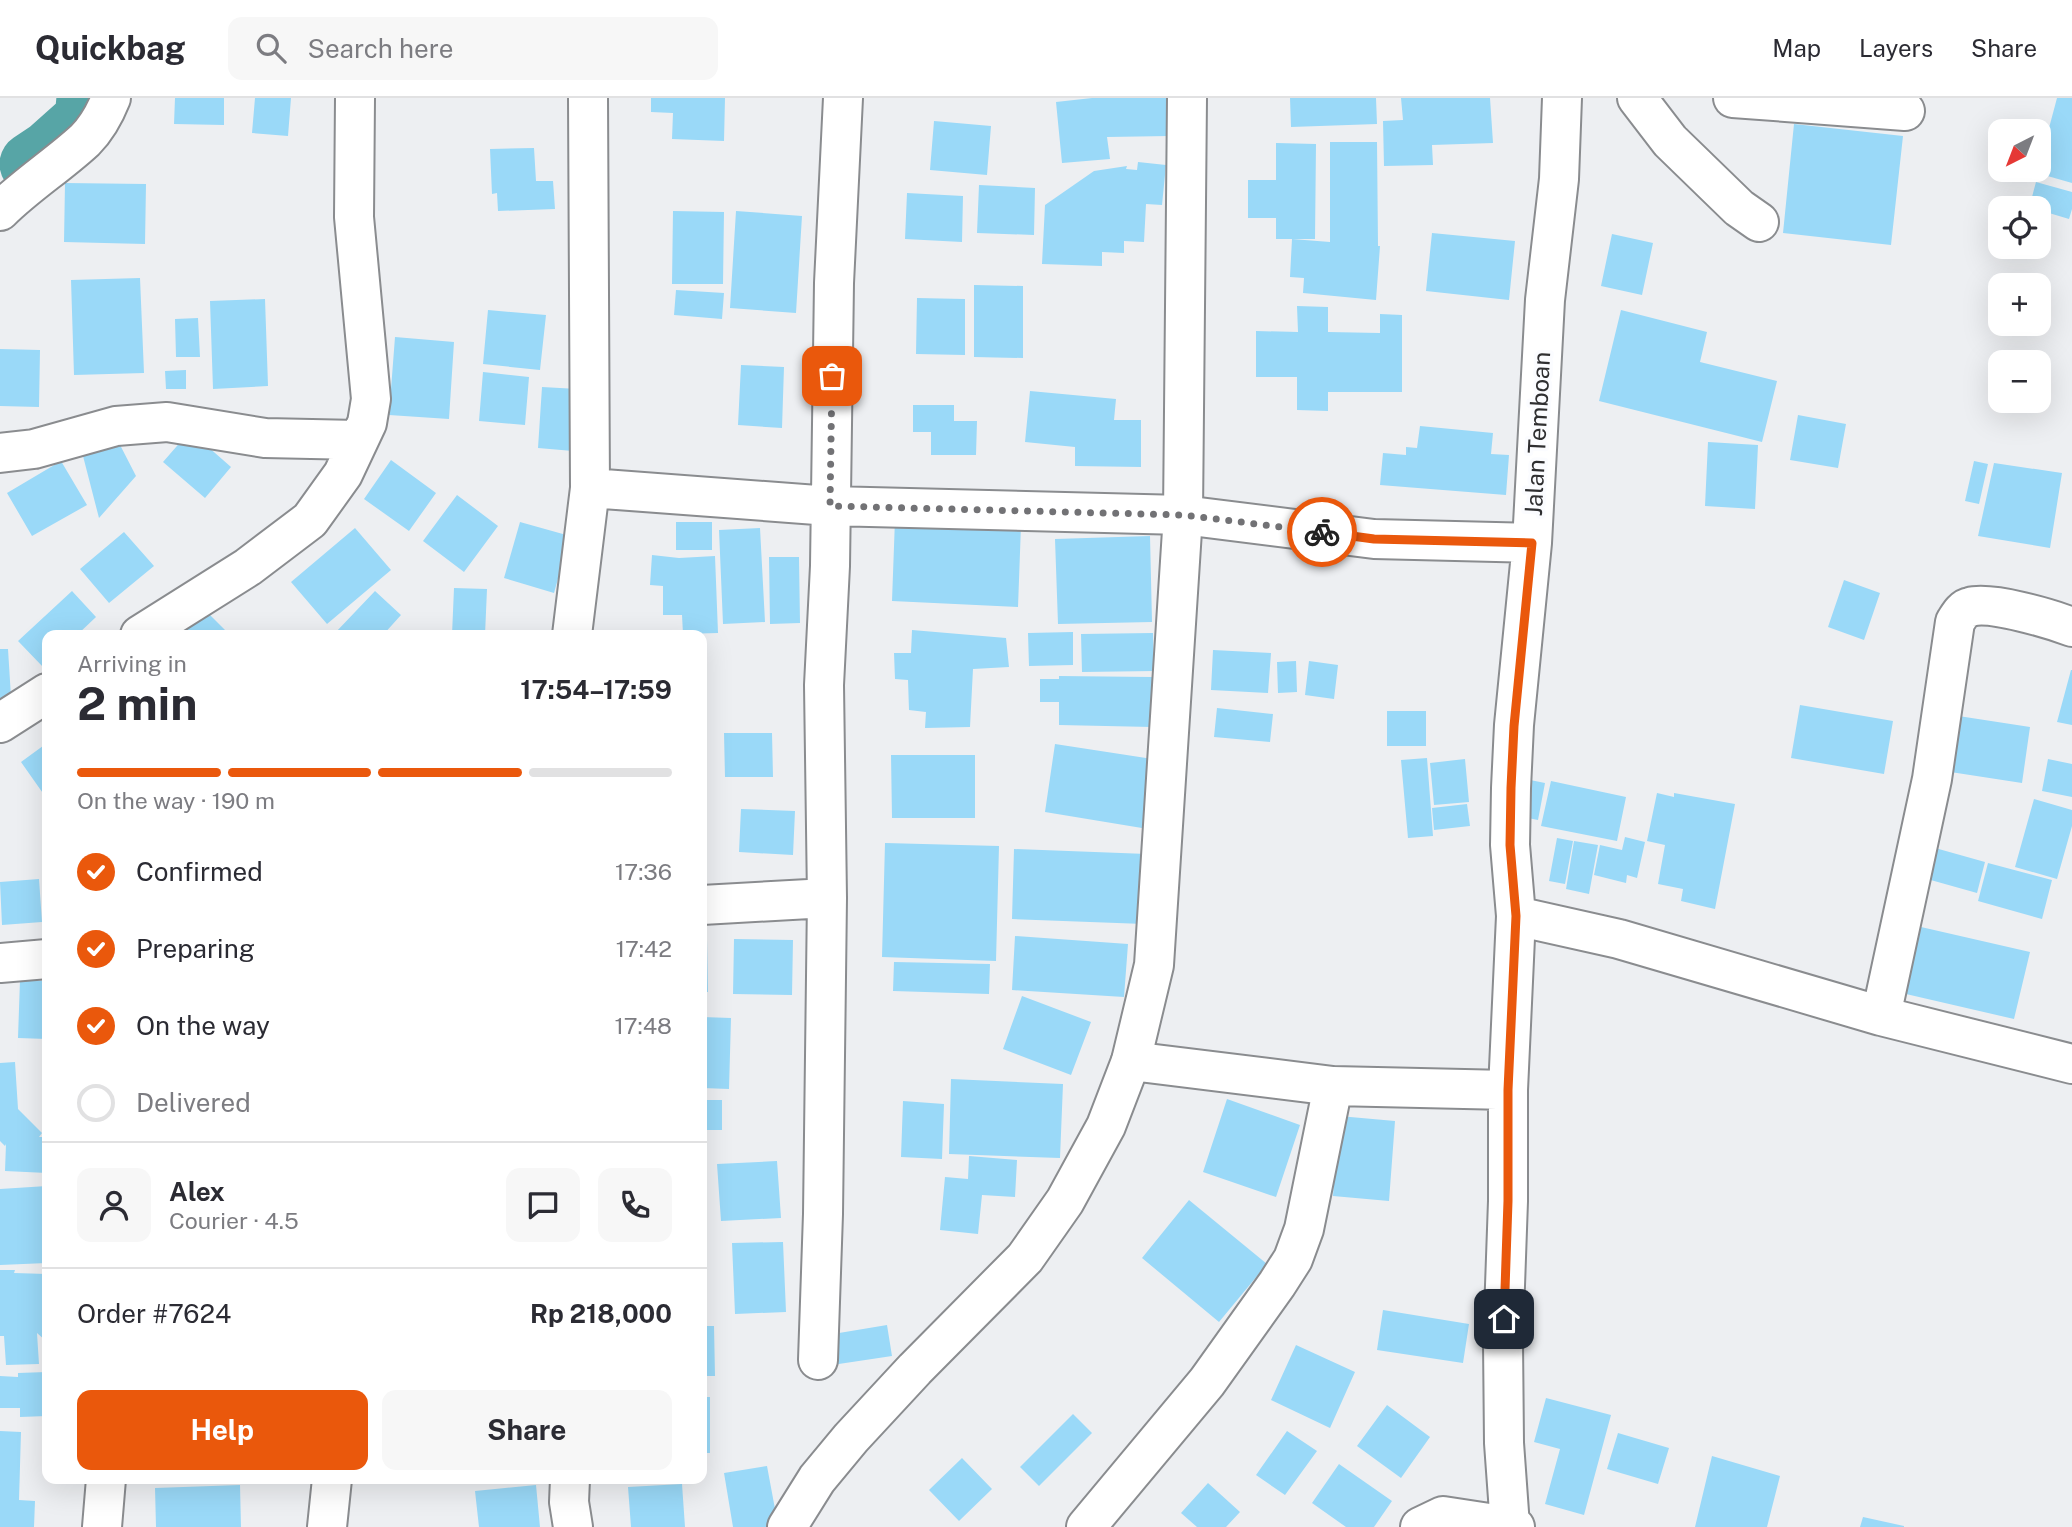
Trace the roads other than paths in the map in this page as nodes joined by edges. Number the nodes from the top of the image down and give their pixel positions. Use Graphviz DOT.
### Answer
graph roads {
  1 [pos="111,98"];
  2 [pos="355,98"];
  3 [pos="588,98"];
  4 [pos="843,98"];
  5 [pos="1187,98"];
  6 [pos="1562,98"];
  7 [pos="1637,98"];
  8 [pos="1733,98"];
  9 [pos="1905,111"];
  10 [pos="0,211"];
  11 [pos="1759,222"];
  12 [pos="358,440"];
  13 [pos="0,453"];
  14 [pos="590,488"];
  15 [pos="830,506"];
  16 [pos="1183,515"];
  17 [pos="1532,543"];
  18 [pos="2072,626"];
  19 [pos="147,630"];
  20 [pos="573,630"];
  21 [pos="42,696"];
  22 [pos="0,723"];
  23 [pos="827,898"];
  24 [pos="707,905"];
  25 [pos="1516,916"];
  26 [pos="42,959"];
  27 [pos="0,963"];
  28 [pos="1881,1016"];
  29 [pos="1131,1061"];
  30 [pos="2072,1064"];
  31 [pos="1333,1086"];
  32 [pos="1508,1090"];
  33 [pos="818,1360"];
  34 [pos="106,1484"];
  35 [pos="331,1484"];
  36 [pos="570,1484"];
  37 [pos="1512,1526"];
  38 [pos="102,1527"];
  39 [pos="327,1527"];
  40 [pos="573,1527"];
  41 [pos="787,1527"];
  42 [pos="1086,1527"];
  43 [pos="1420,1527"];
  1 -- 10 [label="street"];
  2 -- 12 [label="street"];
  3 -- 14 [label="street"];
  4 -- 15 [label="street"];
  5 -- 16 [label="street"];
  6 -- 17 [label="street, Jalan Temboan"];
  7 -- 11 [label="street"];
  8 -- 9 [label="street"];
  12 -- 13 [label="street"];
  12 -- 19 [label="street"];
  14 -- 15 [label="street"];
  14 -- 20 [label="street"];
  15 -- 16 [label="street"];
  15 -- 23 [label="street"];
  16 -- 17 [label="street"];
  16 -- 29 [label="street"];
  17 -- 25 [label="street, Jalan Temboan"];
  18 -- 28 [label="street"];
  21 -- 22 [label="street"];
  23 -- 24 [label="street"];
  23 -- 33 [label="street"];
  25 -- 28 [label="street"];
  25 -- 32 [label="street, Jalan Temboan"];
  26 -- 27 [label="street"];
  28 -- 30 [label="street"];
  29 -- 31 [label="street"];
  29 -- 41 [label="street"];
  31 -- 32 [label="street"];
  31 -- 42 [label="street"];
  32 -- 37 [label="street, Jalan Temboan"];
  34 -- 38 [label="street"];
  35 -- 39 [label="street"];
  36 -- 40 [label="street"];
  37 -- 43 [label="street"];
}
